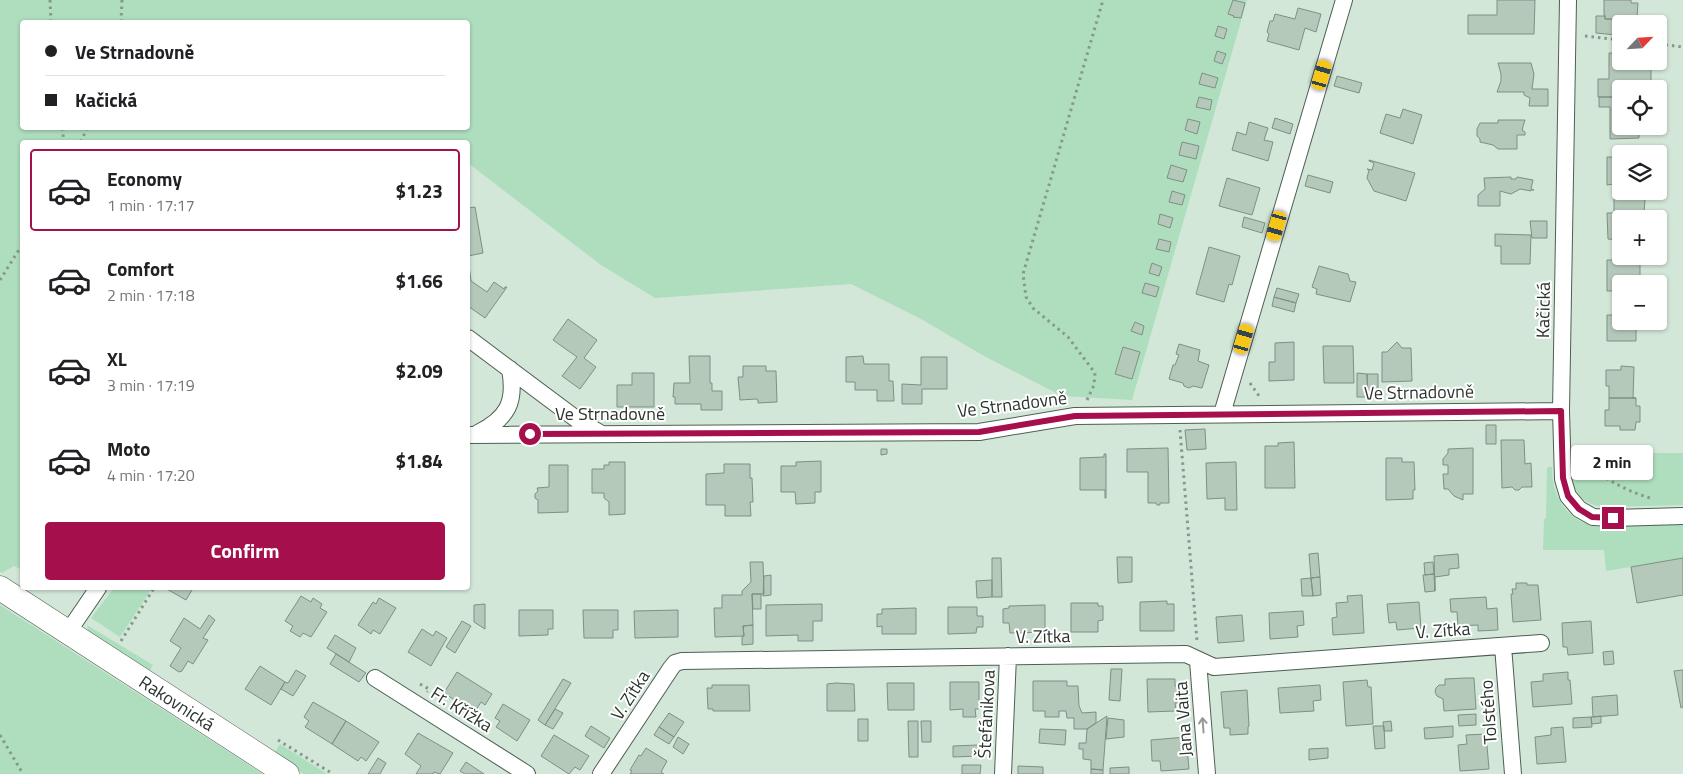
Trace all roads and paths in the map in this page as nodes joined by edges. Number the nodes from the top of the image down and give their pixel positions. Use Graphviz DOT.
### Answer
graph roads {
  1 [pos="50,0"];
  2 [pos="122,0"];
  3 [pos="1103,0"];
  4 [pos="1344,0"];
  5 [pos="1568,0"];
  6 [pos="51,20"];
  7 [pos="121,20"];
  8 [pos="1577,35"];
  9 [pos="1612,39"];
  10 [pos="1668,45"];
  11 [pos="1683,47"];
  12 [pos="20,248"];
  13 [pos="0,280"];
  14 [pos="470,339"];
  15 [pos="510,369"];
  16 [pos="1249,381"];
  17 [pos="1264,399"];
  18 [pos="1092,403"];
  19 [pos="1561,411"];
  20 [pos="1222,414"];
  21 [pos="1179,415"];
  22 [pos="600,434"];
  23 [pos="471,435"];
  24 [pos="1573,454"];
  25 [pos="1656,500"];
  26 [pos="1683,516"];
  27 [pos="0,588"];
  28 [pos="97,590"];
  29 [pos="153,590"];
  30 [pos="68,632"];
  31 [pos="114,636"];
  32 [pos="1541,643"];
  33 [pos="1503,646"];
  34 [pos="1008,656"];
  35 [pos="1198,661"];
  36 [pos="375,678"];
  37 [pos="0,735"];
  38 [pos="23,774"];
  39 [pos="287,774"];
  40 [pos="527,774"];
  41 [pos="601,774"];
  42 [pos="1003,774"];
  43 [pos="1207,774"];
  44 [pos="1513,774"];
  1 -- 6 [label="path"];
  2 -- 7 [label="path"];
  3 -- 18 [label="path"];
  4 -- 20 [label="street"];
  5 -- 19 [label="street, Kačická"];
  8 -- 9 [label="path"];
  10 -- 11 [label="path"];
  12 -- 13 [label="path"];
  14 -- 15 [label="street"];
  15 -- 22 [label="street"];
  15 -- 23 [label="street"];
  16 -- 17 [label="path"];
  19 -- 20 [label="street, Ve Strnadovně"];
  19 -- 26 [label="street, Kačická"];
  20 -- 21 [label="street, Ve Strnadovně"];
  21 -- 22 [label="street, Ve Strnadovně"];
  21 -- 35 [label="path"];
  22 -- 23 [label="street, Ve Strnadovně"];
  24 -- 25 [label="path"];
  27 -- 30 [label="main road, Rakovnická"];
  28 -- 30 [label="street"];
  29 -- 31 [label="path"];
  30 -- 39 [label="main road, Rakovnická"];
  32 -- 33 [label="street, V. Zítka"];
  33 -- 35 [label="street, V. Zítka"];
  33 -- 44 [label="street, Tolstého"];
  34 -- 35 [label="street, V. Zítka"];
  34 -- 41 [label="street, V. Zítka"];
  34 -- 42 [label="street, Štefánikova"];
  43 -- 35 [label="street, Jana Vaita, one-way"];
  36 -- 40 [label="street, Fr. Křížka"];
  37 -- 38 [label="path"];
}
